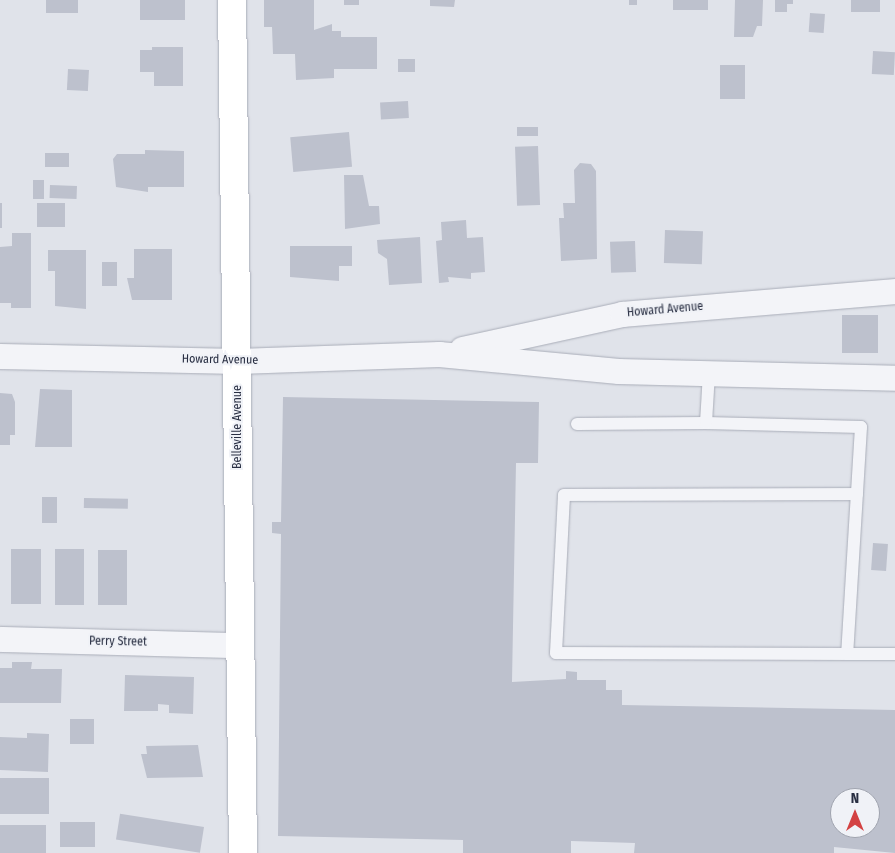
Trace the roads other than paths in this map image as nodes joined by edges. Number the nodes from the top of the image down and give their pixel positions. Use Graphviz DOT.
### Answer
graph roads {
  1 [pos="232,0"];
  2 [pos="895,290"];
  3 [pos="439,354"];
  4 [pos="0,356"];
  5 [pos="238,362"];
  6 [pos="709,373"];
  7 [pos="895,378"];
  8 [pos="706,423"];
  9 [pos="577,424"];
  10 [pos="857,494"];
  11 [pos="0,639"];
  12 [pos="237,645"];
  13 [pos="847,654"];
  14 [pos="895,654"];
  15 [pos="243,853"];
  1 -- 5 [label="main road, Belleville Avenue"];
  2 -- 3 [label="street, Howard Avenue"];
  3 -- 5 [label="street, Howard Avenue"];
  3 -- 6 [label="street, Howard Avenue"];
  4 -- 5 [label="street, Howard Avenue"];
  5 -- 12 [label="main road, Belleville Avenue"];
  6 -- 7 [label="street, Howard Avenue"];
  6 -- 8 [label="lane"];
  8 -- 9 [label="lane"];
  8 -- 10 [label="lane"];
  10 -- 13 [label="lane"];
  10 -- 13 [label="lane"];
  11 -- 12 [label="street, Perry Street"];
  12 -- 15 [label="main road, Belleville Avenue"];
  13 -- 14 [label="lane"];
}
